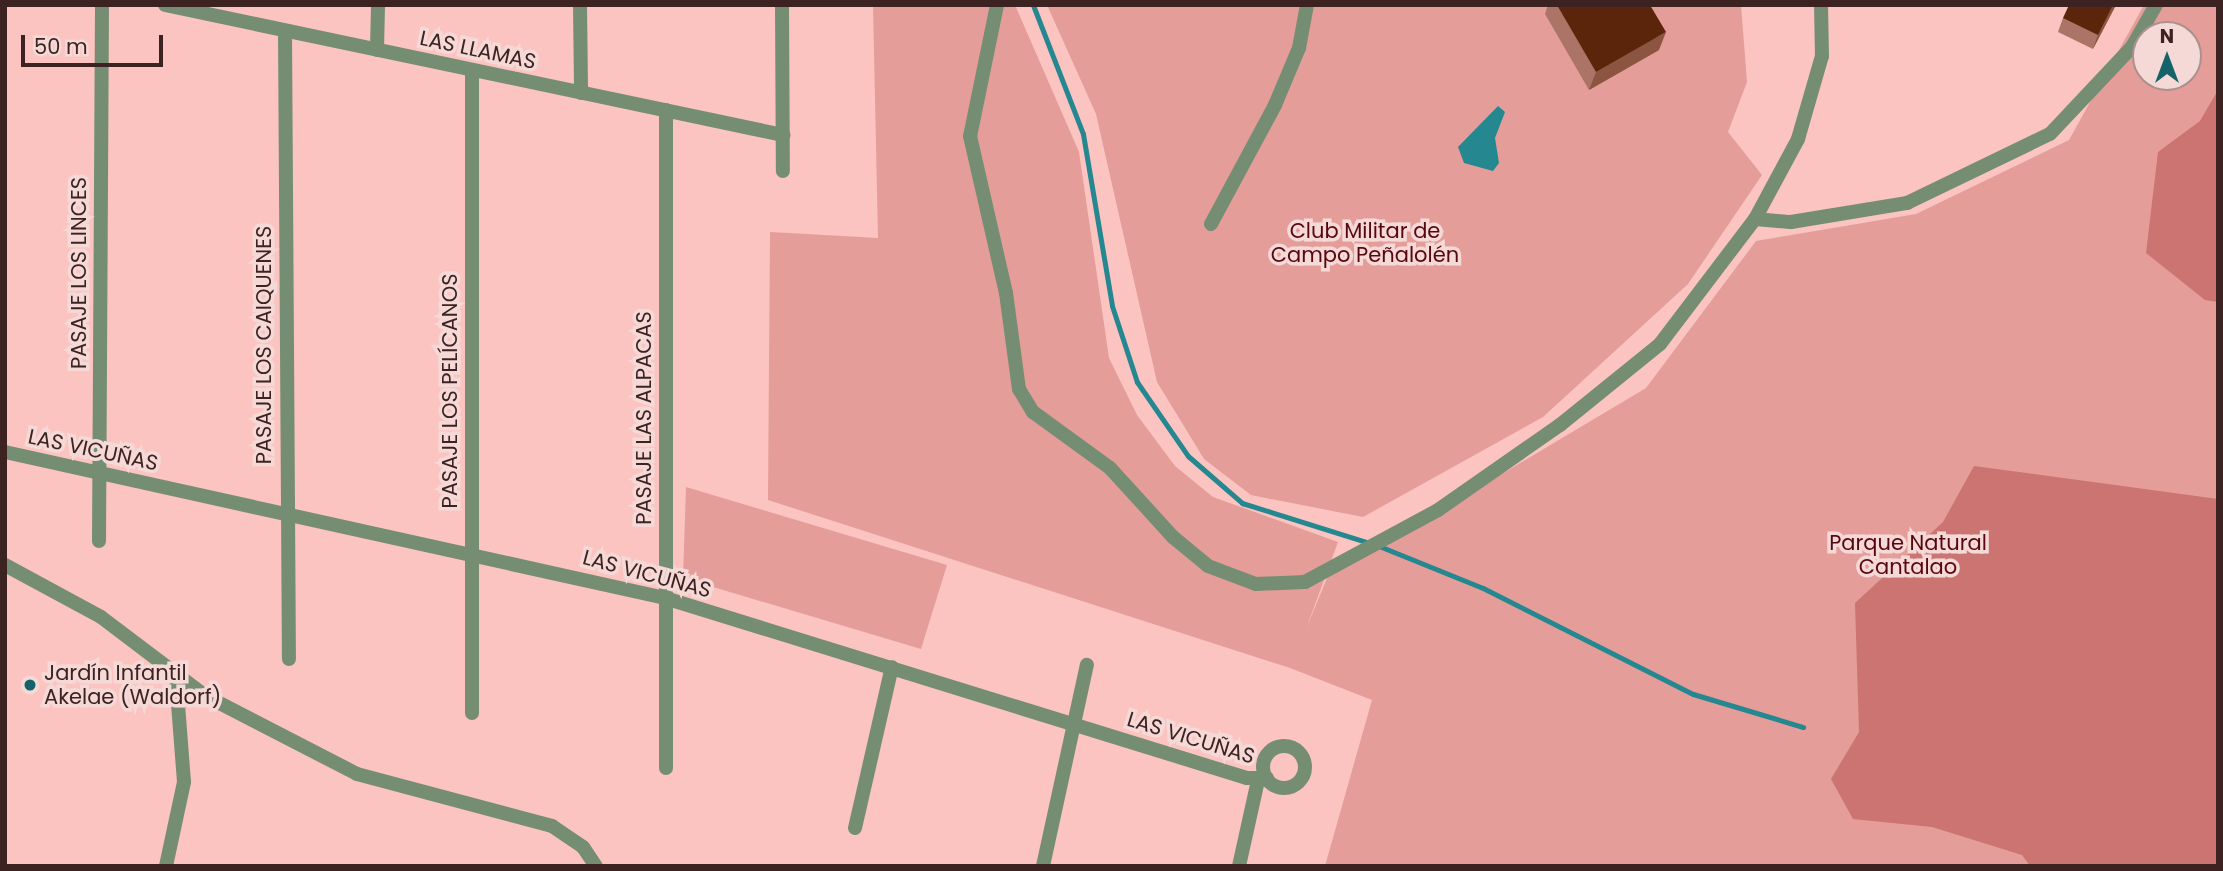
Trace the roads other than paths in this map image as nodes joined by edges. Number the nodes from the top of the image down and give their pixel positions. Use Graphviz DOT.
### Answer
graph roads {
  1 [pos="102,5"];
  2 [pos="164,5"];
  3 [pos="377,5"];
  4 [pos="580,5"];
  5 [pos="782,5"];
  6 [pos="1307,5"];
  7 [pos="1821,5"];
  8 [pos="2156,5"];
  9 [pos="997,6"];
  10 [pos="191,8"];
  11 [pos="285,31"];
  12 [pos="377,50"];
  13 [pos="472,70"];
  14 [pos="581,93"];
  15 [pos="666,110"];
  16 [pos="783,135"];
  17 [pos="783,172"];
  18 [pos="1755,219"];
  19 [pos="1211,224"];
  20 [pos="5,452"];
  21 [pos="99,475"];
  22 [pos="286,511"];
  23 [pos="99,541"];
  24 [pos="470,551"];
  25 [pos="5,565"];
  26 [pos="665,598"];
  27 [pos="289,659"];
  28 [pos="1087,666"];
  29 [pos="891,667"];
  30 [pos="176,677"];
  31 [pos="472,713"];
  32 [pos="1074,724"];
  33 [pos="666,768"];
  34 [pos="855,828"];
  35 [pos="166,866"];
  36 [pos="596,866"];
  37 [pos="1043,866"];
  38 [pos="1239,866"];
  1 -- 21 [label="street, PASAJE LOS LINCES"];
  2 -- 10 [label="street, LAS LLAMAS"];
  3 -- 12 [label="street"];
  4 -- 14 [label="street"];
  5 -- 16 [label="street"];
  6 -- 19 [label="street"];
  7 -- 18 [label="street"];
  8 -- 18 [label="street"];
  9 -- 18 [label="street"];
  10 -- 11 [label="street, LAS LLAMAS"];
  11 -- 12 [label="street, LAS LLAMAS"];
  11 -- 22 [label="street, PASAJE LOS CAIQUENES"];
  12 -- 13 [label="street, LAS LLAMAS"];
  13 -- 14 [label="street, LAS LLAMAS"];
  13 -- 24 [label="street, PASAJE LOS PELÍCANOS"];
  14 -- 15 [label="street, LAS LLAMAS"];
  15 -- 16 [label="street, LAS LLAMAS"];
  15 -- 26 [label="street, PASAJE LAS ALPACAS"];
  16 -- 17 [label="street"];
  20 -- 21 [label="street, LAS VICUÑAS"];
  21 -- 22 [label="street, LAS VICUÑAS"];
  21 -- 23 [label="street, PASAJE LOS LINCES"];
  22 -- 24 [label="street, LAS VICUÑAS"];
  22 -- 27 [label="street, PASAJE LOS CAIQUENES"];
  24 -- 26 [label="street, LAS VICUÑAS"];
  24 -- 31 [label="street, PASAJE LOS PELÍCANOS"];
  25 -- 30 [label="street"];
  26 -- 29 [label="street, LAS VICUÑAS"];
  26 -- 33 [label="street, PASAJE LAS ALPACAS"];
  28 -- 32 [label="street"];
  29 -- 32 [label="street, LAS VICUÑAS"];
  29 -- 34 [label="street"];
  30 -- 35 [label="street"];
  30 -- 36 [label="street"];
  32 -- 37 [label="street"];
  32 -- 38 [label="street, LAS VICUÑAS"];
}
